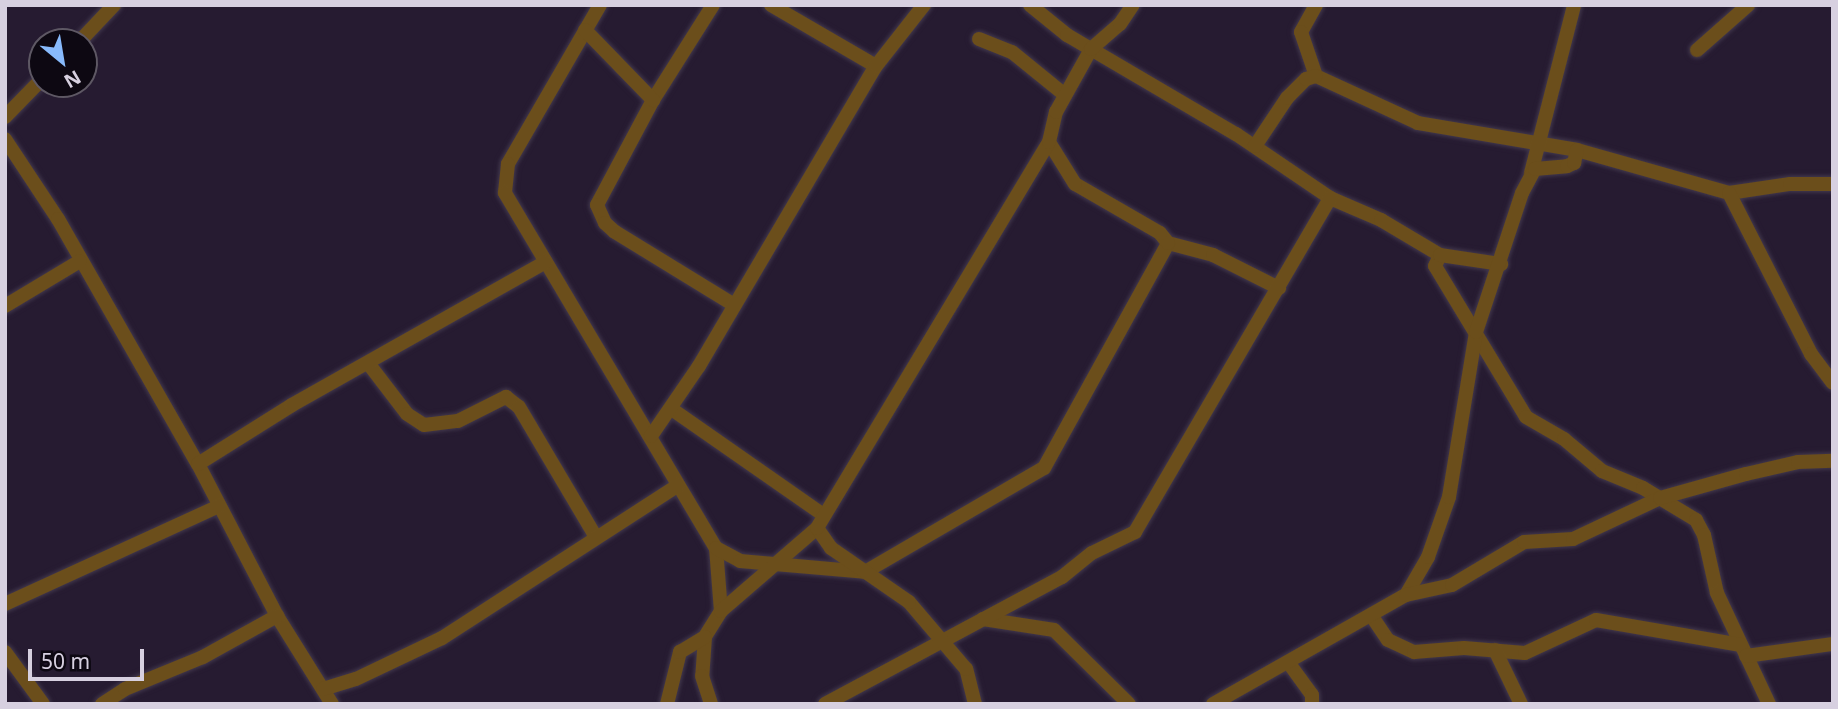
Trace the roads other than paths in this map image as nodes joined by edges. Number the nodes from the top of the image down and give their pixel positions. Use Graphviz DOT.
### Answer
graph roads {
  1 [pos="114,5"];
  2 [pos="600,5"];
  3 [pos="712,5"];
  4 [pos="771,5"];
  5 [pos="924,5"];
  6 [pos="1030,5"];
  7 [pos="1133,5"];
  8 [pos="1316,5"];
  9 [pos="1574,5"];
  10 [pos="1748,5"];
  11 [pos="92,28"];
  12 [pos="585,30"];
  13 [pos="979,39"];
  14 [pos="1091,49"];
  15 [pos="1697,50"];
  16 [pos="877,66"];
  17 [pos="1316,76"];
  18 [pos="28,93"];
  19 [pos="1065,95"];
  20 [pos="653,100"];
  21 [pos="5,117"];
  22 [pos="5,139"];
  23 [pos="1049,142"];
  24 [pos="1538,142"];
  25 [pos="1255,146"];
  26 [pos="1577,150"];
  27 [pos="1531,173"];
  28 [pos="1833,184"];
  29 [pos="1729,193"];
  30 [pos="1331,198"];
  31 [pos="1168,243"];
  32 [pos="1440,254"];
  33 [pos="80,261"];
  34 [pos="547,262"];
  35 [pos="1501,264"];
  36 [pos="1279,288"];
  37 [pos="734,305"];
  38 [pos="5,306"];
  39 [pos="1476,332"];
  40 [pos="368,363"];
  41 [pos="1833,383"];
  42 [pos="673,410"];
  43 [pos="651,436"];
  44 [pos="1833,461"];
  45 [pos="198,464"];
  46 [pos="677,486"];
  47 [pos="1660,498"];
  48 [pos="219,506"];
  49 [pos="820,521"];
  50 [pos="596,537"];
  51 [pos="716,548"];
  52 [pos="772,563"];
  53 [pos="865,572"];
  54 [pos="1406,595"];
  55 [pos="5,604"];
  56 [pos="722,611"];
  57 [pos="1371,615"];
  58 [pos="277,616"];
  59 [pos="984,619"];
  60 [pos="705,637"];
  61 [pos="941,639"];
  62 [pos="1833,643"];
  63 [pos="1495,650"];
  64 [pos="1743,651"];
  65 [pos="5,652"];
  66 [pos="1288,662"];
  67 [pos="323,689"];
  68 [pos="43,704"];
  69 [pos="102,704"];
  70 [pos="332,704"];
  71 [pos="667,704"];
  72 [pos="711,704"];
  73 [pos="825,704"];
  74 [pos="975,704"];
  75 [pos="1129,704"];
  76 [pos="1213,704"];
  77 [pos="1312,704"];
  78 [pos="1521,704"];
  79 [pos="1769,704"];
  1 -- 11 [label="street"];
  2 -- 12 [label="street"];
  3 -- 20 [label="street"];
  4 -- 16 [label="street"];
  5 -- 16 [label="street"];
  6 -- 14 [label="street"];
  7 -- 14 [label="street"];
  8 -- 17 [label="street"];
  9 -- 24 [label="street"];
  10 -- 15 [label="street"];
  12 -- 20 [label="street"];
  12 -- 34 [label="street"];
  13 -- 19 [label="street"];
  14 -- 19 [label="street"];
  14 -- 25 [label="street"];
  16 -- 37 [label="street"];
  17 -- 24 [label="street"];
  17 -- 25 [label="street"];
  18 -- 21 [label="street"];
  19 -- 23 [label="street"];
  20 -- 37 [label="street"];
  22 -- 33 [label="street"];
  23 -- 31 [label="street"];
  23 -- 49 [label="street"];
  24 -- 26 [label="street"];
  24 -- 27 [label="street"];
  25 -- 30 [label="street"];
  26 -- 27 [label="street"];
  26 -- 29 [label="street"];
  27 -- 35 [label="street"];
  28 -- 29 [label="street"];
  29 -- 41 [label="street"];
  30 -- 32 [label="street"];
  30 -- 36 [label="street"];
  31 -- 36 [label="street"];
  31 -- 53 [label="street"];
  32 -- 35 [label="street"];
  32 -- 39 [label="street"];
  33 -- 38 [label="street"];
  33 -- 45 [label="street"];
  34 -- 40 [label="street"];
  34 -- 43 [label="street"];
  35 -- 39 [label="street"];
  36 -- 59 [label="street"];
  37 -- 42 [label="street"];
  39 -- 47 [label="street"];
  39 -- 54 [label="street"];
  40 -- 45 [label="street"];
  40 -- 50 [label="street"];
  42 -- 43 [label="street"];
  42 -- 49 [label="street"];
  43 -- 46 [label="street"];
  44 -- 47 [label="street"];
  45 -- 48 [label="street"];
  46 -- 50 [label="street"];
  46 -- 51 [label="street"];
  47 -- 54 [label="street"];
  47 -- 64 [label="street"];
  48 -- 55 [label="street"];
  48 -- 58 [label="street"];
  49 -- 52 [label="street"];
  49 -- 53 [label="street"];
  50 -- 67 [label="street"];
  51 -- 52 [label="street"];
  51 -- 56 [label="street"];
  52 -- 53 [label="street"];
  52 -- 56 [label="street"];
  53 -- 61 [label="street"];
  54 -- 57 [label="street"];
  56 -- 60 [label="street"];
  57 -- 63 [label="street"];
  57 -- 66 [label="street"];
  58 -- 67 [label="street"];
  58 -- 69 [label="street"];
  59 -- 61 [label="street"];
  59 -- 75 [label="street"];
  60 -- 71 [label="street"];
  60 -- 72 [label="street"];
  61 -- 73 [label="street"];
  61 -- 74 [label="street"];
  62 -- 64 [label="street"];
  63 -- 64 [label="street"];
  63 -- 78 [label="street"];
  64 -- 79 [label="street"];
  65 -- 68 [label="street"];
  66 -- 76 [label="street"];
  66 -- 77 [label="street"];
  67 -- 70 [label="street"];
}
